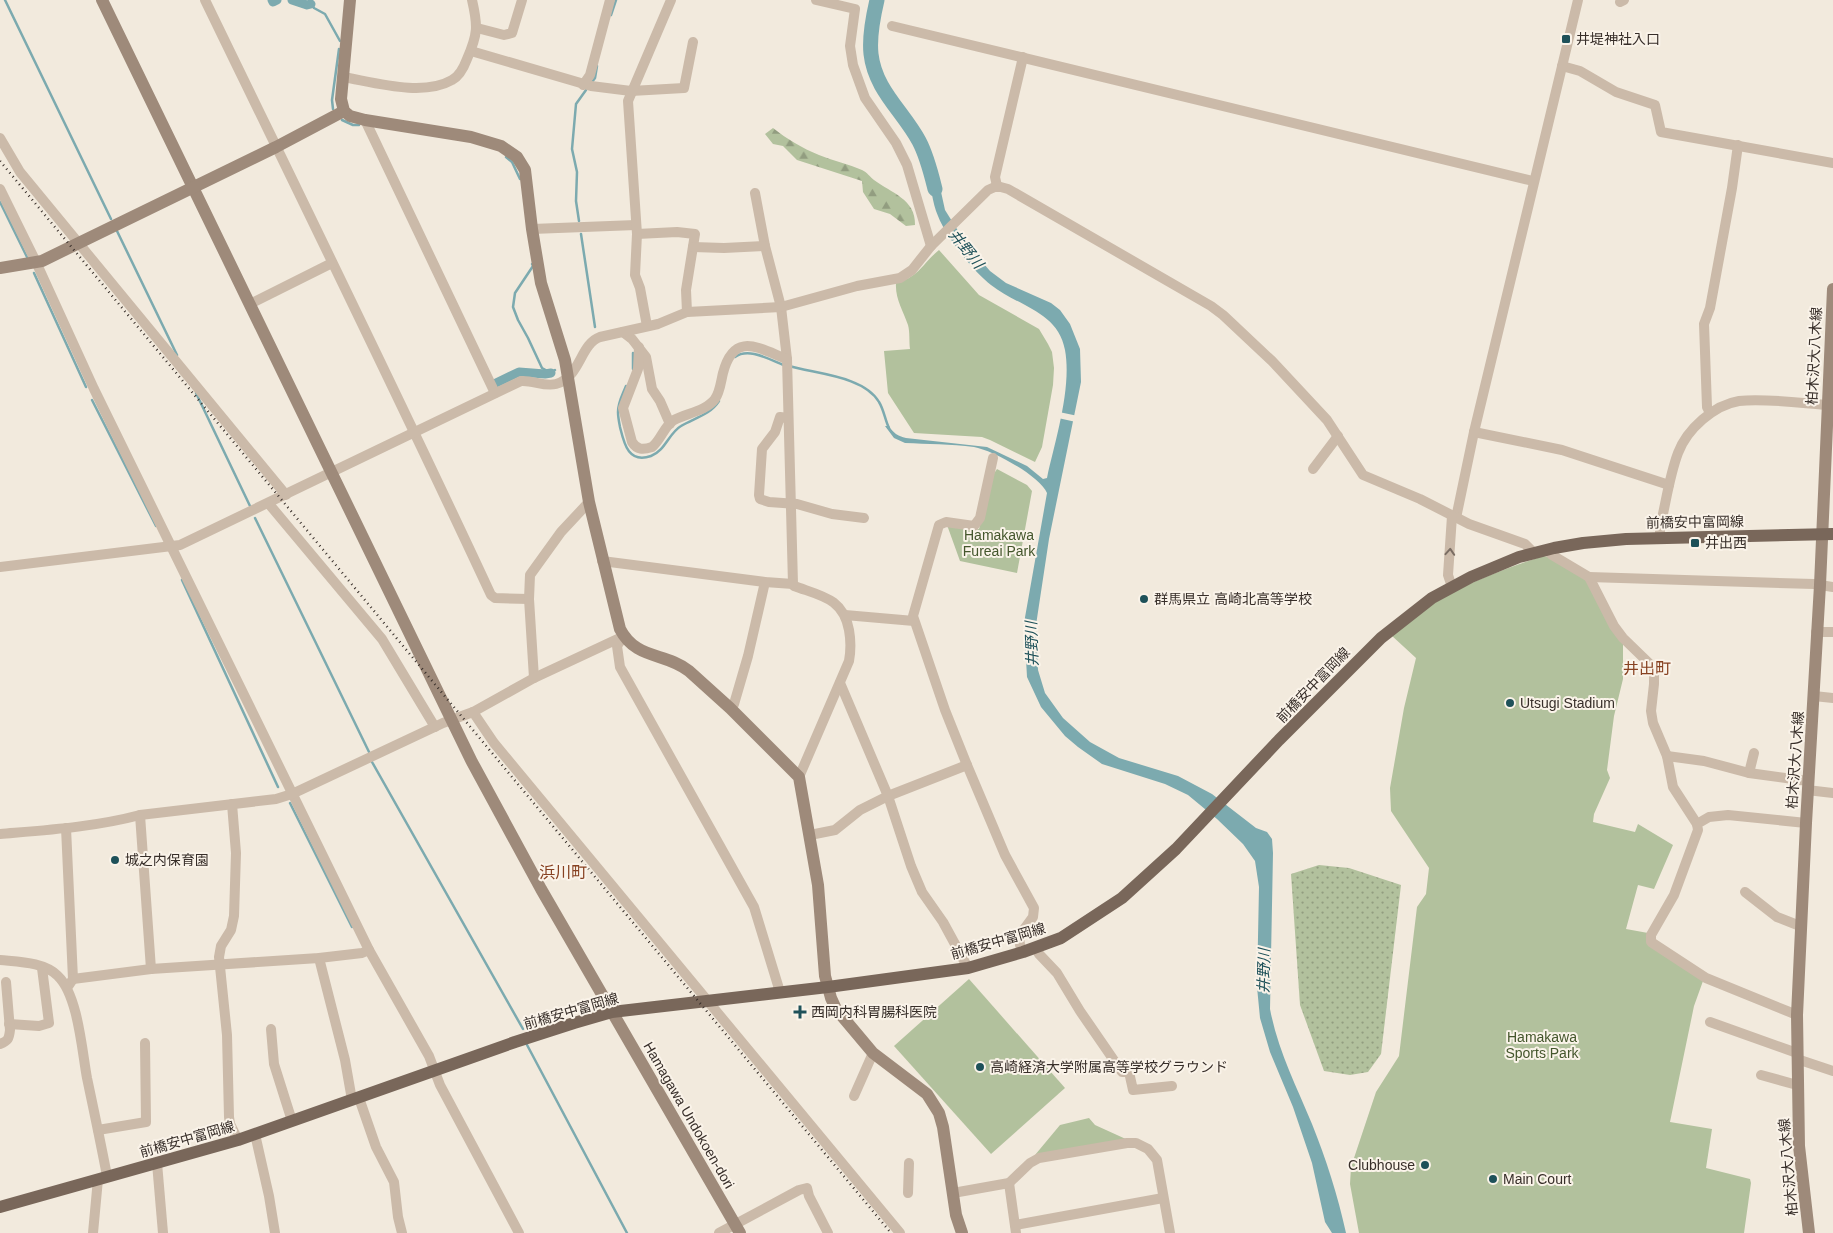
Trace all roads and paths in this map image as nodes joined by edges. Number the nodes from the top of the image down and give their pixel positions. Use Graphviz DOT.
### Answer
graph roads {
  1 [pos="102,0"];
  2 [pos="205,0"];
  3 [pos="350,0"];
  4 [pos="472,0"];
  5 [pos="522,0"];
  6 [pos="610,0"];
  7 [pos="671,0"];
  8 [pos="816,0"];
  9 [pos="1578,0"];
  10 [pos="892,26"];
  11 [pos="477,28"];
  12 [pos="693,42"];
  13 [pos="471,51"];
  14 [pos="1023,57"];
  15 [pos="1562,66"];
  16 [pos="342,77"];
  17 [pos="583,84"];
  18 [pos="631,91"];
  19 [pos="344,111"];
  20 [pos="365,120"];
  21 [pos="0,138"];
  22 [pos="1738,145"];
  23 [pos="276,146"];
  24 [pos="1833,163"];
  25 [pos="1533,181"];
  26 [pos="997,186"];
  27 [pos="193,187"];
  28 [pos="0,190"];
  29 [pos="755,194"];
  30 [pos="532,229"];
  31 [pos="636,230"];
  32 [pos="78,243"];
  33 [pos="765,246"];
  34 [pos="931,246"];
  35 [pos="693,247"];
  36 [pos="36,262"];
  37 [pos="332,264"];
  38 [pos="0,268"];
  39 [pos="1833,289"];
  40 [pos="250,304"];
  41 [pos="781,308"];
  42 [pos="687,312"];
  43 [pos="647,326"];
  44 [pos="624,332"];
  45 [pos="639,347"];
  46 [pos="787,364"];
  47 [pos="1831,372"];
  48 [pos="569,377"];
  49 [pos="495,393"];
  50 [pos="1827,405"];
  51 [pos="1710,413"];
  52 [pos="788,418"];
  53 [pos="670,424"];
  54 [pos="415,432"];
  55 [pos="1474,432"];
  56 [pos="1338,436"];
  57 [pos="996,459"];
  58 [pos="1313,469"];
  59 [pos="332,473"];
  60 [pos="1669,485"];
  61 [pos="286,495"];
  62 [pos="589,502"];
  63 [pos="269,504"];
  64 [pos="792,504"];
  65 [pos="1454,517"];
  66 [pos="864,518"];
  67 [pos="1828,534"];
  68 [pos="1660,538"];
  69 [pos="172,547"];
  70 [pos="1547,550"];
  71 [pos="1534,553"];
  72 [pos="602,561"];
  73 [pos="0,567"];
  74 [pos="1590,577"];
  75 [pos="765,582"];
  76 [pos="793,584"];
  77 [pos="1820,585"];
  78 [pos="1452,587"];
  79 [pos="1833,588"];
  80 [pos="529,599"];
  81 [pos="845,615"];
  82 [pos="914,621"];
  83 [pos="1816,632"];
  84 [pos="1833,632"];
  85 [pos="624,636"];
  86 [pos="534,678"];
  87 [pos="840,683"];
  88 [pos="1814,696"];
  89 [pos="1833,698"];
  90 [pos="730,708"];
  91 [pos="473,712"];
  92 [pos="451,720"];
  93 [pos="435,727"];
  94 [pos="1754,753"];
  95 [pos="1667,756"];
  96 [pos="967,765"];
  97 [pos="1749,773"];
  98 [pos="799,777"];
  99 [pos="1808,785"];
  100 [pos="1833,793"];
  101 [pos="292,794"];
  102 [pos="888,796"];
  103 [pos="232,804"];
  104 [pos="140,815"];
  105 [pos="1806,823"];
  106 [pos="1697,824"];
  107 [pos="66,828"];
  108 [pos="0,834"];
  109 [pos="810,835"];
  110 [pos="1745,892"];
  111 [pos="1800,926"];
  112 [pos="370,950"];
  113 [pos="1030,950"];
  114 [pos="319,958"];
  115 [pos="0,960"];
  116 [pos="219,964"];
  117 [pos="42,968"];
  118 [pos="968,968"];
  119 [pos="151,969"];
  120 [pos="6,982"];
  121 [pos="70,983"];
  122 [pos="828,987"];
  123 [pos="780,992"];
  124 [pos="707,1001"];
  125 [pos="612,1012"];
  126 [pos="1796,1014"];
  127 [pos="1710,1022"];
  128 [pos="10,1024"];
  129 [pos="271,1028"];
  130 [pos="146,1043"];
  131 [pos="0,1044"];
  132 [pos="873,1053"];
  133 [pos="1797,1056"];
  134 [pos="435,1070"];
  135 [pos="1833,1071"];
  136 [pos="1761,1075"];
  137 [pos="1798,1085"];
  138 [pos="1172,1086"];
  139 [pos="854,1096"];
  140 [pos="356,1099"];
  141 [pos="292,1121"];
  142 [pos="98,1130"];
  143 [pos="255,1134"];
  144 [pos="238,1140"];
  145 [pos="158,1163"];
  146 [pos="909,1163"];
  147 [pos="102,1178"];
  148 [pos="1009,1183"];
  149 [pos="908,1192"];
  150 [pos="953,1194"];
  151 [pos="1163,1198"];
  152 [pos="0,1207"];
  153 [pos="738,1229"];
  154 [pos="1016,1229"];
  155 [pos="93,1233"];
  156 [pos="163,1233"];
  157 [pos="275,1233"];
  158 [pos="402,1233"];
  159 [pos="519,1233"];
  160 [pos="719,1233"];
  161 [pos="828,1233"];
  162 [pos="900,1233"];
  163 [pos="962,1233"];
  164 [pos="1170,1233"];
  165 [pos="1809,1233"];
  1 -- 27 [label="street, Hamagawa Undokoen-dori"];
  2 -- 23 [label="street"];
  3 -- 16 [label="street"];
  4 -- 11 [label="street"];
  5 -- 11 [label="street"];
  6 -- 17 [label="street"];
  7 -- 18 [label="street"];
  8 -- 34 [label="street"];
  9 -- 15 [label="street"];
  10 -- 14 [label="street"];
  11 -- 13 [label="street"];
  12 -- 18 [label="street"];
  13 -- 16 [label="street"];
  13 -- 17 [label="street"];
  14 -- 25 [label="street"];
  14 -- 26 [label="street"];
  15 -- 22 [label="street"];
  15 -- 25 [label="street"];
  16 -- 19 [label="street"];
  17 -- 18 [label="street"];
  18 -- 31 [label="street"];
  19 -- 20 [label="street"];
  19 -- 23 [label="street"];
  20 -- 30 [label="street"];
  20 -- 49 [label="street"];
  21 -- 32 [label="street"];
  22 -- 24 [label="street"];
  22 -- 51 [label="street"];
  23 -- 27 [label="street"];
  23 -- 37 [label="street"];
  25 -- 55 [label="street"];
  26 -- 34 [label="street"];
  26 -- 56 [label="street"];
  27 -- 32 [label="street"];
  27 -- 40 [label="street, Hamagawa Undokoen-dori"];
  28 -- 36 [label="street"];
  29 -- 33 [label="street"];
  30 -- 31 [label="street"];
  30 -- 48 [label="street"];
  31 -- 35 [label="street"];
  31 -- 43 [label="street"];
  32 -- 36 [label="street"];
  32 -- 61 [label="street"];
  33 -- 35 [label="street"];
  33 -- 41 [label="street"];
  34 -- 41 [label="street"];
  35 -- 42 [label="street"];
  36 -- 38 [label="street"];
  36 -- 69 [label="street"];
  37 -- 40 [label="street"];
  37 -- 54 [label="street"];
  39 -- 47 [label="street, 柏木沢大八木線"];
  40 -- 59 [label="street, Hamagawa Undokoen-dori"];
  41 -- 42 [label="street"];
  41 -- 46 [label="street"];
  42 -- 43 [label="street"];
  43 -- 44 [label="street"];
  44 -- 45 [label="street"];
  44 -- 48 [label="street"];
  45 -- 53 [label="street"];
  45 -- 53 [label="street"];
  46 -- 52 [label="street"];
  46 -- 53 [label="street"];
  47 -- 50 [label="street, 柏木沢大八木線"];
  48 -- 49 [label="street"];
  48 -- 62 [label="street"];
  49 -- 54 [label="street"];
  50 -- 51 [label="street"];
  50 -- 67 [label="street, 柏木沢大八木線"];
  51 -- 60 [label="street"];
  52 -- 64 [label="street"];
  52 -- 64 [label="street"];
  54 -- 59 [label="street"];
  54 -- 80 [label="street"];
  55 -- 60 [label="street"];
  55 -- 65 [label="street"];
  56 -- 58 [label="street"];
  56 -- 65 [label="street"];
  57 -- 82 [label="street"];
  59 -- 61 [label="street"];
  59 -- 92 [label="street, Hamagawa Undokoen-dori"];
  60 -- 68 [label="street"];
  61 -- 63 [label="street"];
  62 -- 72 [label="street"];
  62 -- 80 [label="street"];
  63 -- 69 [label="street"];
  63 -- 93 [label="street"];
  64 -- 66 [label="street"];
  64 -- 76 [label="street"];
  65 -- 71 [label="street"];
  78 -- 65 [label="street, one-way"];
  67 -- 68 [label="main road, 前橋安中富岡線"];
  67 -- 77 [label="street, 柏木沢大八木線"];
  68 -- 70 [label="main road, 前橋安中富岡線"];
  69 -- 73 [label="street"];
  69 -- 101 [label="street"];
  70 -- 71 [label="main road, 前橋安中富岡線"];
  70 -- 74 [label="street"];
  71 -- 78 [label="main road, 前橋安中富岡線"];
  72 -- 75 [label="street"];
  72 -- 85 [label="street"];
  74 -- 77 [label="street"];
  74 -- 95 [label="street"];
  75 -- 76 [label="street"];
  75 -- 90 [label="street"];
  76 -- 81 [label="street"];
  77 -- 79 [label="street"];
  77 -- 83 [label="street, 柏木沢大八木線"];
  78 -- 113 [label="main road, 前橋安中富岡線"];
  80 -- 86 [label="street"];
  81 -- 82 [label="street"];
  81 -- 87 [label="street"];
  82 -- 96 [label="street"];
  83 -- 84 [label="street"];
  83 -- 88 [label="street, 柏木沢大八木線"];
  85 -- 86 [label="street"];
  85 -- 90 [label="street"];
  85 -- 123 [label="street"];
  86 -- 91 [label="street"];
  87 -- 98 [label="street"];
  87 -- 102 [label="street"];
  88 -- 89 [label="street"];
  88 -- 99 [label="street, 柏木沢大八木線"];
  90 -- 98 [label="street"];
  91 -- 92 [label="street"];
  91 -- 124 [label="street"];
  92 -- 93 [label="street"];
  92 -- 125 [label="street, Hamagawa Undokoen-dori"];
  93 -- 101 [label="street"];
  94 -- 97 [label="street"];
  95 -- 97 [label="street"];
  95 -- 106 [label="street"];
  96 -- 102 [label="street"];
  96 -- 113 [label="street"];
  97 -- 99 [label="street"];
  98 -- 109 [label="street"];
  99 -- 100 [label="street"];
  99 -- 105 [label="street, 柏木沢大八木線"];
  101 -- 103 [label="street"];
  101 -- 112 [label="street"];
  102 -- 109 [label="street"];
  102 -- 118 [label="street"];
  103 -- 104 [label="street"];
  103 -- 116 [label="street"];
  104 -- 107 [label="street"];
  104 -- 119 [label="street"];
  105 -- 106 [label="street"];
  105 -- 111 [label="street, 柏木沢大八木線"];
  106 -- 126 [label="street"];
  107 -- 108 [label="street"];
  107 -- 121 [label="street"];
  109 -- 122 [label="street"];
  110 -- 111 [label="street"];
  111 -- 126 [label="street, 柏木沢大八木線"];
  112 -- 114 [label="street"];
  112 -- 134 [label="street"];
  113 -- 118 [label="main road, 前橋安中富岡線"];
  113 -- 138 [label="street"];
  114 -- 116 [label="street"];
  114 -- 140 [label="street"];
  115 -- 117 [label="street"];
  116 -- 119 [label="street"];
  116 -- 144 [label="street"];
  117 -- 121 [label="street"];
  117 -- 128 [label="street"];
  118 -- 122 [label="main road, 前橋安中富岡線"];
  119 -- 121 [label="street"];
  120 -- 128 [label="street"];
  121 -- 142 [label="street"];
  122 -- 123 [label="main road, 前橋安中富岡線"];
  122 -- 132 [label="street"];
  123 -- 124 [label="main road, 前橋安中富岡線"];
  124 -- 125 [label="main road, 前橋安中富岡線"];
  124 -- 162 [label="street"];
  125 -- 134 [label="main road, 前橋安中富岡線"];
  125 -- 153 [label="street, Hamagawa Undokoen-dori"];
  126 -- 133 [label="street, 柏木沢大八木線"];
  127 -- 133 [label="street"];
  128 -- 131 [label="street"];
  129 -- 141 [label="street"];
  130 -- 142 [label="street"];
  132 -- 139 [label="street"];
  132 -- 150 [label="street"];
  133 -- 135 [label="street"];
  133 -- 137 [label="street, 柏木沢大八木線"];
  134 -- 140 [label="main road, 前橋安中富岡線"];
  134 -- 159 [label="street"];
  136 -- 137 [label="street"];
  137 -- 165 [label="street, 柏木沢大八木線"];
  140 -- 141 [label="main road, 前橋安中富岡線"];
  140 -- 158 [label="street"];
  141 -- 143 [label="main road, 前橋安中富岡線"];
  142 -- 147 [label="street"];
  143 -- 144 [label="main road, 前橋安中富岡線"];
  143 -- 157 [label="street"];
  144 -- 145 [label="main road, 前橋安中富岡線"];
  145 -- 147 [label="main road, 前橋安中富岡線"];
  145 -- 156 [label="street"];
  146 -- 149 [label="street"];
  147 -- 152 [label="main road, 前橋安中富岡線"];
  147 -- 155 [label="street"];
  148 -- 150 [label="street"];
  148 -- 151 [label="street"];
  148 -- 154 [label="street"];
  150 -- 163 [label="street"];
  151 -- 154 [label="street"];
  151 -- 164 [label="street"];
  153 -- 160 [label="street"];
  153 -- 161 [label="street"];
}
